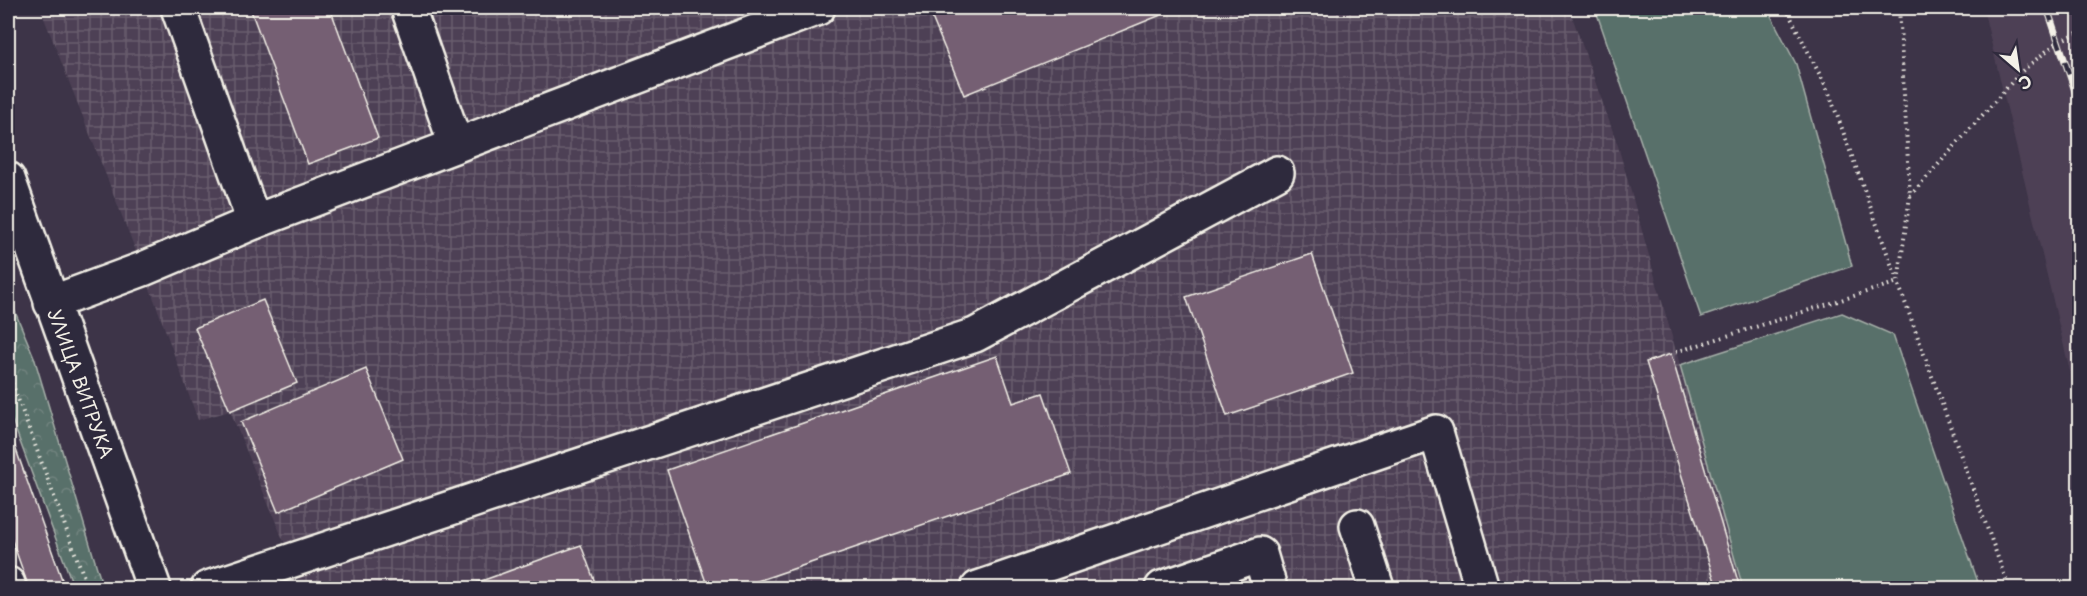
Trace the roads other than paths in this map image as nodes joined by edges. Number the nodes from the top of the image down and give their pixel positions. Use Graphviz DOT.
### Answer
graph roads {
  1 [pos="178,8"];
  2 [pos="408,8"];
  3 [pos="818,8"];
  4 [pos="456,145"];
  5 [pos="1278,172"];
  6 [pos="8,179"];
  7 [pos="254,222"];
  8 [pos="51,303"];
  9 [pos="1357,526"];
  10 [pos="154,588"];
  11 [pos="208,588"];
  12 [pos="978,588"];
  13 [pos="1162,588"];
  14 [pos="1270,588"];
  15 [pos="1377,588"];
  16 [pos="1482,588"];
  1 -- 7 [label="street"];
  2 -- 4 [label="street"];
  3 -- 4 [label="street"];
  4 -- 7 [label="street"];
  5 -- 11 [label="street"];
  6 -- 8 [label="street, УЛИЦА ВИТРУКА"];
  7 -- 8 [label="street"];
  8 -- 10 [label="street, УЛИЦА ВИТРУКА"];
  9 -- 15 [label="street"];
  12 -- 16 [label="street"];
  13 -- 14 [label="street"];
}
